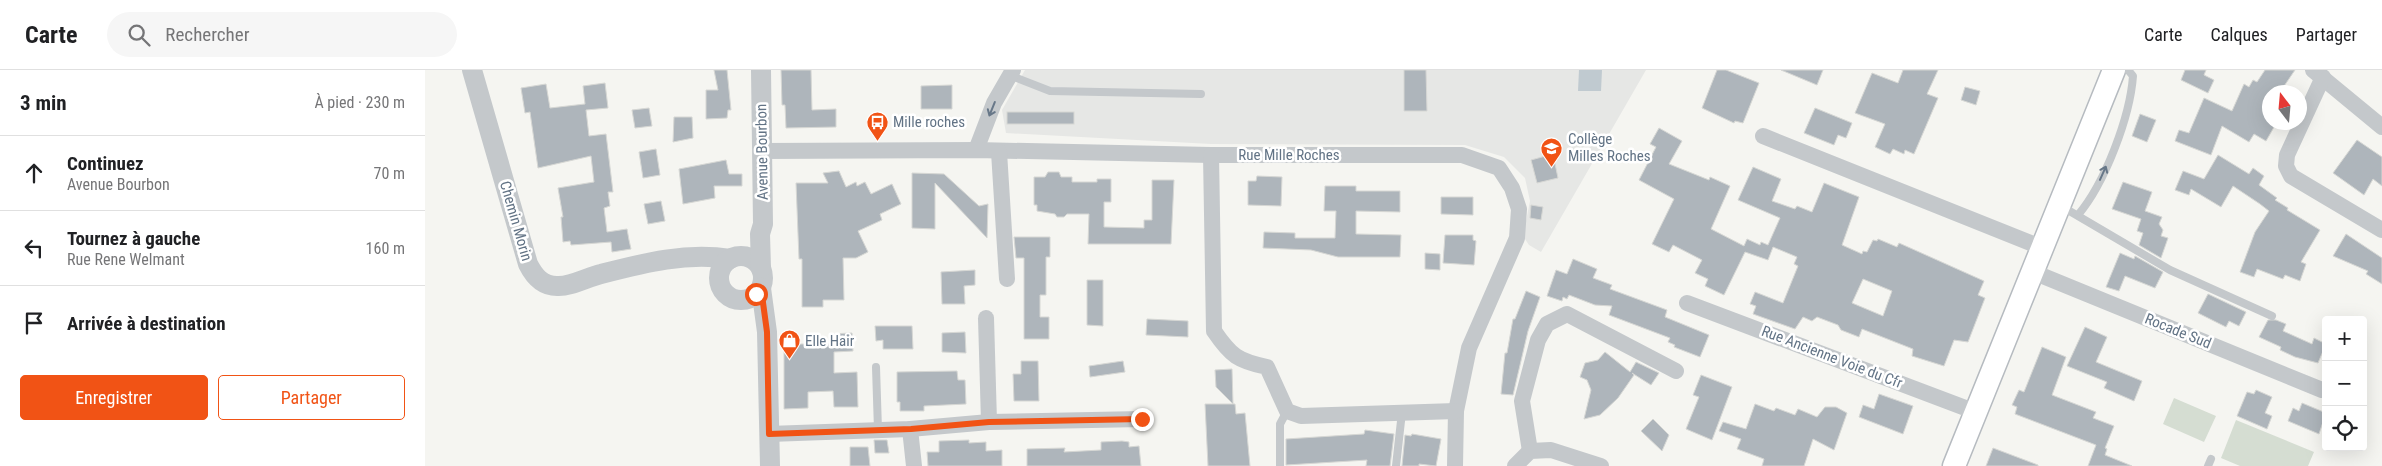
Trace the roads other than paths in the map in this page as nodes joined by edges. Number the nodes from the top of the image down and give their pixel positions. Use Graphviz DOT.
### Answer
graph roads {
  1 [pos="472,70"];
  2 [pos="761,70"];
  3 [pos="2114,70"];
  4 [pos="2128,70"];
  5 [pos="1011,72"];
  6 [pos="2318,74"];
  7 [pos="1201,94"];
  8 [pos="2382,127"];
  9 [pos="1763,136"];
  10 [pos="976,150"];
  11 [pos="763,151"];
  12 [pos="999,152"];
  13 [pos="1211,155"];
  14 [pos="2069,210"];
  15 [pos="2382,230"];
  16 [pos="760,234"];
  17 [pos="2043,248"];
  18 [pos="687,257"];
  19 [pos="735,258"];
  20 [pos="761,268"];
  21 [pos="2033,272"];
  22 [pos="1007,279"];
  23 [pos="720,280"];
  24 [pos="761,288"];
  25 [pos="736,299"];
  26 [pos="1687,303"];
  27 [pos="2272,316"];
  28 [pos="985,318"];
  29 [pos="765,326"];
  30 [pos="876,367"];
  31 [pos="1676,371"];
  32 [pos="2322,390"];
  33 [pos="1456,410"];
  34 [pos="1287,411"];
  35 [pos="1402,412"];
  36 [pos="1977,412"];
  37 [pos="1142,419"];
  38 [pos="989,422"];
  39 [pos="911,429"];
  40 [pos="878,430"];
  41 [pos="769,434"];
  42 [pos="1530,451"];
  43 [pos="770,466"];
  44 [pos="914,466"];
  45 [pos="1280,466"];
  46 [pos="1396,466"];
  47 [pos="1455,466"];
  48 [pos="1515,466"];
  49 [pos="1601,466"];
  50 [pos="1955,466"];
  1 -- 18 [label="street, Chemin Morin"];
  2 -- 11 [label="street, Avenue Bourbon"];
  3 -- 14 [label="main road"];
  14 -- 4 [label="lane, one-way"];
  5 -- 7 [label="lane"];
  5 -- 10 [label="street, one-way"];
  6 -- 8 [label="street"];
  6 -- 15 [label="street"];
  9 -- 17 [label="street"];
  10 -- 11 [label="street, Rue Mille Roches"];
  10 -- 12 [label="street, Rue Mille Roches"];
  11 -- 16 [label="street, Avenue Bourbon"];
  12 -- 13 [label="street, Rue Mille Roches"];
  12 -- 22 [label="street"];
  13 -- 33 [label="street, Rue Mille Roches"];
  13 -- 34 [label="street"];
  14 -- 17 [label="main road"];
  14 -- 27 [label="lane"];
  16 -- 19 [label="street"];
  16 -- 20 [label="street, Avenue Bourbon"];
  17 -- 21 [label="main road"];
  18 -- 19 [label="street, Chemin Morin"];
  18 -- 23 [label="street"];
  19 -- 20 [label="street"];
  19 -- 23 [label="street"];
  20 -- 24 [label="street"];
  21 -- 32 [label="street, Rocade Sud"];
  21 -- 36 [label="main road"];
  23 -- 25 [label="street"];
  24 -- 25 [label="street"];
  24 -- 29 [label="street"];
  25 -- 29 [label="street"];
  26 -- 36 [label="street, Rue Ancienne Voie du Cfr"];
  28 -- 38 [label="street"];
  29 -- 41 [label="street"];
  30 -- 40 [label="lane"];
  31 -- 42 [label="street"];
  33 -- 35 [label="street"];
  33 -- 47 [label="street, Rue Mille Roches"];
  34 -- 35 [label="street"];
  34 -- 45 [label="lane"];
  35 -- 46 [label="lane"];
  36 -- 50 [label="main road"];
  37 -- 38 [label="street"];
  38 -- 39 [label="street"];
  39 -- 40 [label="street"];
  39 -- 44 [label="street"];
  40 -- 41 [label="street"];
  41 -- 43 [label="street"];
  42 -- 48 [label="street"];
  42 -- 49 [label="street"];
}
